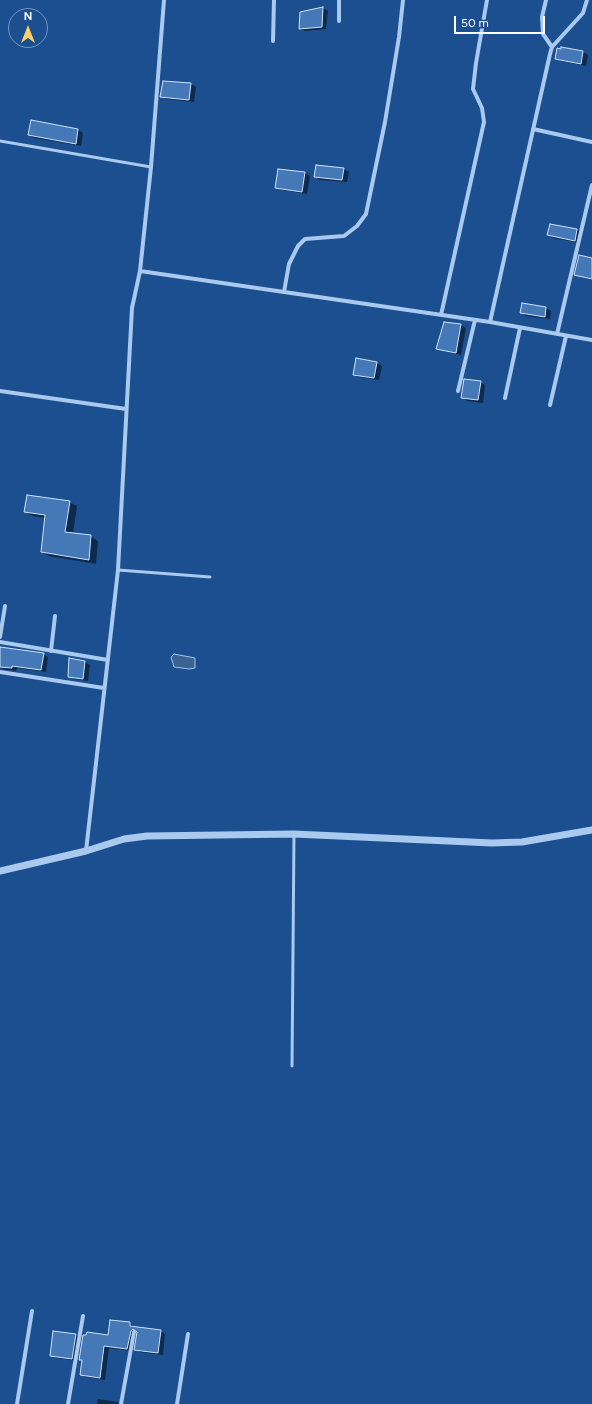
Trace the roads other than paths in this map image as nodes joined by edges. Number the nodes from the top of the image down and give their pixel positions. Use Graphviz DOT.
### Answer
graph roads {
  1 [pos="164,0"];
  2 [pos="274,0"];
  3 [pos="339,0"];
  4 [pos="403,0"];
  5 [pos="487,0"];
  6 [pos="546,0"];
  7 [pos="587,0"];
  8 [pos="339,21"];
  9 [pos="273,41"];
  10 [pos="552,47"];
  11 [pos="533,129"];
  12 [pos="0,141"];
  13 [pos="592,142"];
  14 [pos="152,167"];
  15 [pos="592,185"];
  16 [pos="140,271"];
  17 [pos="284,292"];
  18 [pos="441,315"];
  19 [pos="475,320"];
  20 [pos="490,322"];
  21 [pos="520,328"];
  22 [pos="557,334"];
  23 [pos="566,336"];
  24 [pos="592,340"];
  25 [pos="0,391"];
  26 [pos="458,391"];
  27 [pos="505,398"];
  28 [pos="550,406"];
  29 [pos="126,409"];
  30 [pos="118,570"];
  31 [pos="210,577"];
  32 [pos="5,606"];
  33 [pos="55,616"];
  34 [pos="0,637"];
  35 [pos="0,642"];
  36 [pos="51,651"];
  37 [pos="108,660"];
  38 [pos="0,672"];
  39 [pos="104,688"];
  40 [pos="592,830"];
  41 [pos="294,834"];
  42 [pos="86,851"];
  43 [pos="0,871"];
  44 [pos="292,1066"];
  45 [pos="32,1311"];
  46 [pos="83,1316"];
  47 [pos="134,1332"];
  48 [pos="188,1334"];
  49 [pos="17,1404"];
  50 [pos="68,1404"];
  51 [pos="121,1404"];
  52 [pos="177,1404"];
  1 -- 14 [label="street"];
  2 -- 9 [label="street"];
  3 -- 8 [label="street"];
  4 -- 17 [label="street"];
  5 -- 18 [label="street"];
  6 -- 10 [label="street"];
  7 -- 10 [label="street"];
  10 -- 11 [label="street"];
  11 -- 13 [label="street"];
  11 -- 20 [label="street"];
  12 -- 14 [label="lane"];
  14 -- 16 [label="street"];
  15 -- 22 [label="street"];
  16 -- 17 [label="street"];
  16 -- 29 [label="street"];
  17 -- 18 [label="street"];
  18 -- 19 [label="street"];
  19 -- 20 [label="street"];
  19 -- 26 [label="street"];
  20 -- 21 [label="street"];
  21 -- 22 [label="street"];
  21 -- 27 [label="street"];
  22 -- 23 [label="street"];
  23 -- 24 [label="street"];
  23 -- 28 [label="street"];
  25 -- 29 [label="street"];
  29 -- 30 [label="street"];
  30 -- 31 [label="lane"];
  30 -- 37 [label="street"];
  32 -- 34 [label="street"];
  33 -- 36 [label="street"];
  35 -- 36 [label="street"];
  36 -- 37 [label="street"];
  37 -- 39 [label="street"];
  38 -- 39 [label="street"];
  39 -- 42 [label="street"];
  40 -- 41 [label="street"];
  41 -- 42 [label="street"];
  41 -- 44 [label="lane"];
  42 -- 43 [label="street"];
  45 -- 49 [label="street"];
  46 -- 50 [label="street"];
  47 -- 51 [label="street"];
  48 -- 52 [label="street"];
}
